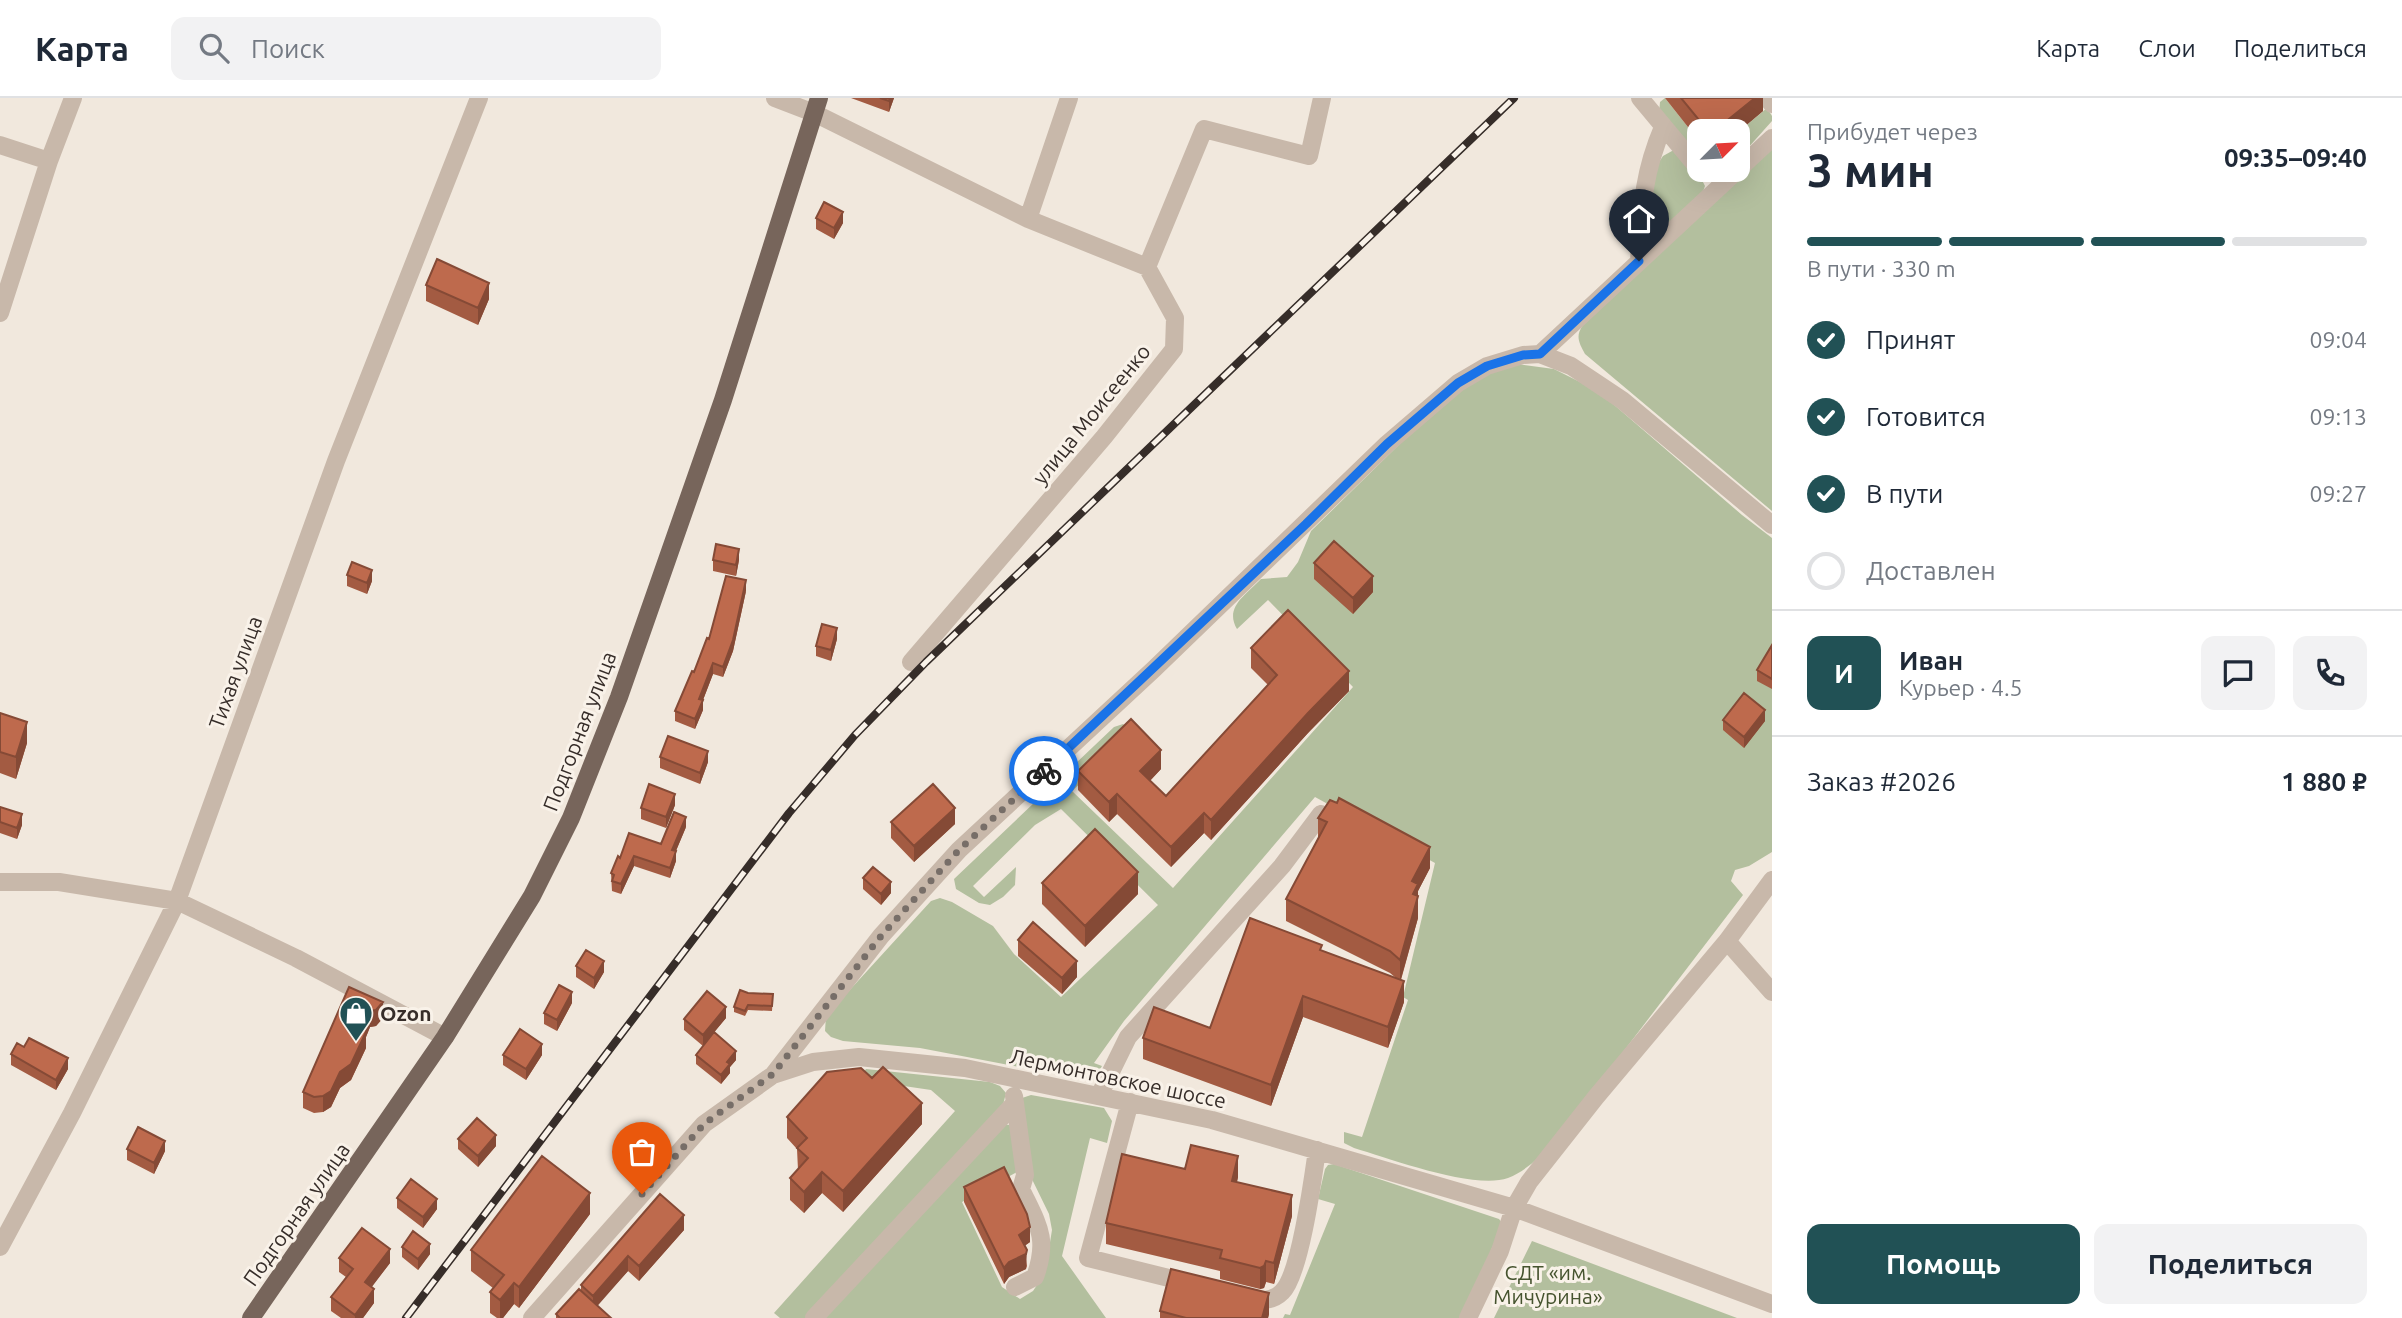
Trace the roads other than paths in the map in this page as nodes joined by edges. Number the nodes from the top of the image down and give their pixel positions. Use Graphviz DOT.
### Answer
graph roads {
  1 [pos="73,98"];
  2 [pos="479,98"];
  3 [pos="775,98"];
  4 [pos="1069,98"];
  5 [pos="1322,98"];
  6 [pos="1640,98"];
  7 [pos="1767,98"];
  8 [pos="1772,104"];
  9 [pos="816,105"];
  10 [pos="1663,127"];
  11 [pos="1772,138"];
  12 [pos="0,145"];
  13 [pos="1687,154"];
  14 [pos="49,161"];
  15 [pos="1711,182"];
  16 [pos="1718,190"];
  17 [pos="1028,219"];
  18 [pos="1639,261"];
  19 [pos="1147,267"];
  20 [pos="0,313"];
  21 [pos="1540,354"];
  22 [pos="1772,526"];
  23 [pos="911,662"];
  24 [pos="1321,814"];
  25 [pos="1772,880"];
  26 [pos="0,882"];
  27 [pos="177,901"];
  28 [pos="1727,941"];
  29 [pos="1772,992"];
  30 [pos="445,1037"];
  31 [pos="773,1074"];
  32 [pos="1012,1078"];
  33 [pos="1099,1096"];
  34 [pos="1130,1102"];
  35 [pos="1015,1103"];
  36 [pos="1317,1150"];
  37 [pos="1514,1208"];
  38 [pos="0,1247"];
  39 [pos="1014,1287"];
  40 [pos="1208,1288"];
  41 [pos="1234,1295"];
  42 [pos="1772,1304"];
  43 [pos="251,1318"];
  44 [pos="532,1318"];
  45 [pos="814,1318"];
  46 [pos="1468,1318"];
  1 -- 14 [label="street"];
  2 -- 27 [label="street, Тихая улица"];
  3 -- 9 [label="street"];
  4 -- 17 [label="street"];
  5 -- 19 [label="street"];
  6 -- 10 [label="street"];
  7 -- 8 [label="street"];
  9 -- 17 [label="street"];
  9 -- 30 [label="main road, Подгорная улица"];
  10 -- 13 [label="street"];
  10 -- 18 [label="street"];
  11 -- 16 [label="street"];
  12 -- 14 [label="street"];
  14 -- 20 [label="street"];
  15 -- 16 [label="street"];
  16 -- 18 [label="street"];
  17 -- 19 [label="street"];
  18 -- 21 [label="street"];
  19 -- 23 [label="street, улица Моисеенко"];
  21 -- 22 [label="street"];
  21 -- 31 [label="street"];
  24 -- 33 [label="street"];
  25 -- 28 [label="street"];
  26 -- 27 [label="street"];
  27 -- 30 [label="street"];
  27 -- 38 [label="street, Тихая улица"];
  28 -- 29 [label="street"];
  28 -- 37 [label="street"];
  30 -- 43 [label="main road, Подгорная улица"];
  31 -- 32 [label="street, Лермонтовское шоссе"];
  31 -- 44 [label="street, Лермонтовское шоссе"];
  32 -- 33 [label="street, Лермонтовское шоссе"];
  32 -- 35 [label="street"];
  33 -- 34 [label="street, Лермонтовское шоссе"];
  34 -- 36 [label="street, Лермонтовское шоссе"];
  34 -- 40 [label="street"];
  35 -- 39 [label="street"];
  35 -- 45 [label="street"];
  36 -- 37 [label="street, Лермонтовское шоссе"];
  36 -- 41 [label="street"];
  37 -- 42 [label="street, Лермонтовское шоссе"];
  37 -- 46 [label="street"];
}
